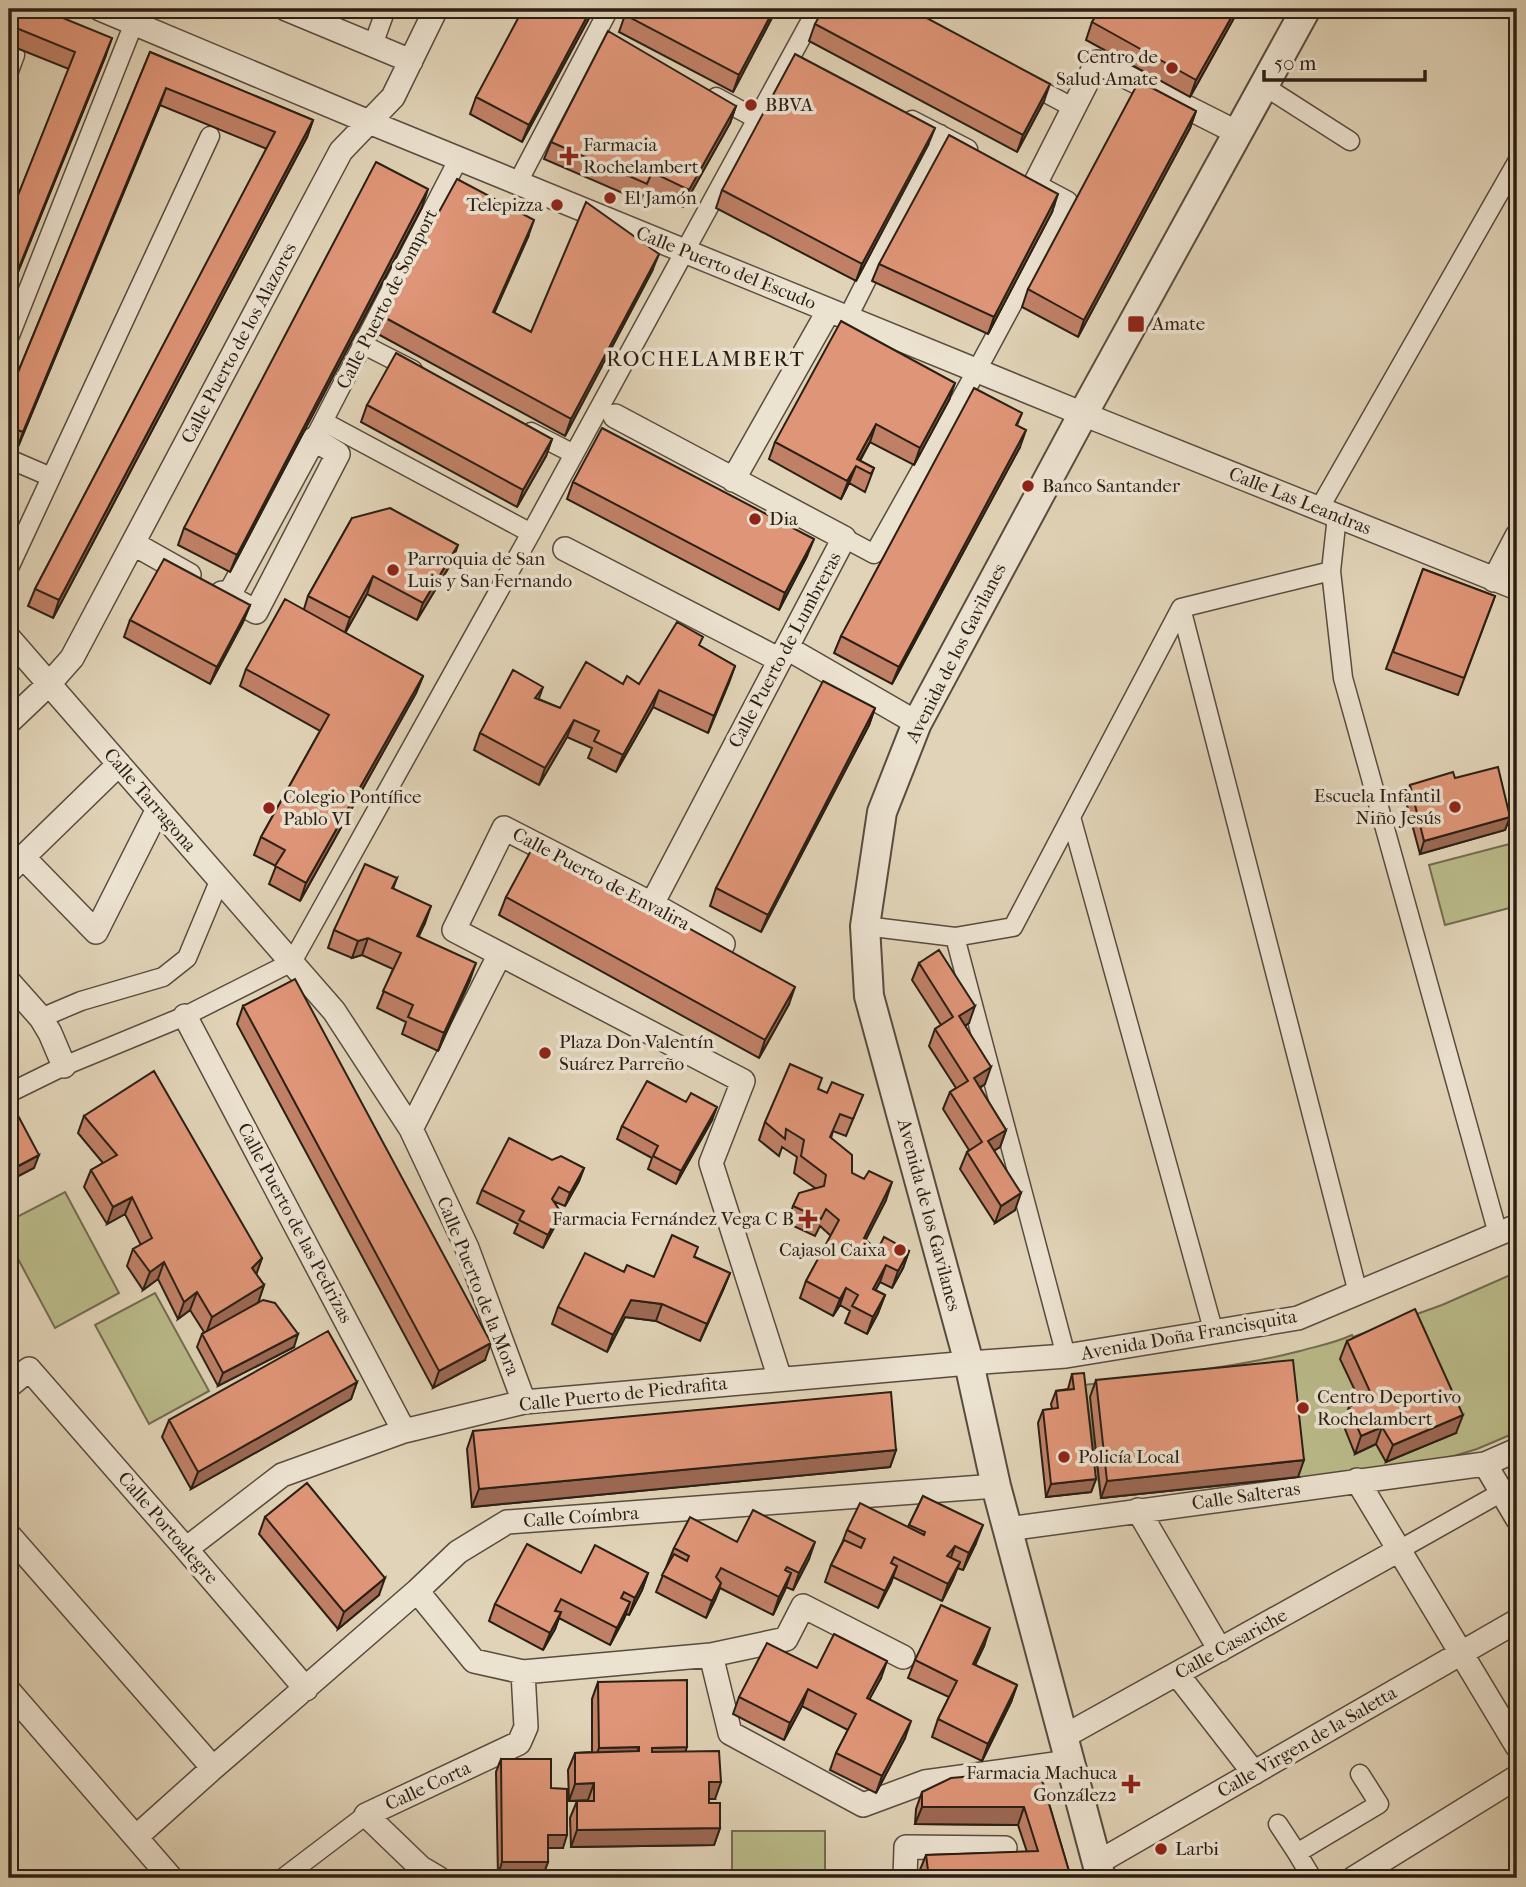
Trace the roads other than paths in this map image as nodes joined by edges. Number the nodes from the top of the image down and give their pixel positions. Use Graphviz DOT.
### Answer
graph roads {
  1 [pos="100,9"];
  2 [pos="286,9"];
  3 [pos="386,9"];
  4 [pos="436,9"];
  5 [pos="608,9"];
  6 [pos="817,9"];
  7 [pos="1306,9"];
  8 [pos="134,23"];
  9 [pos="373,45"];
  10 [pos="411,61"];
  11 [pos="1016,77"];
  12 [pos="1264,86"];
  13 [pos="699,89"];
  14 [pos="1074,108"];
  15 [pos="903,115"];
  16 [pos="757,119"];
  17 [pos="369,122"];
  18 [pos="1238,133"];
  19 [pos="940,134"];
  20 [pos="210,136"];
  21 [pos="1350,141"];
  22 [pos="459,158"];
  23 [pos="987,159"];
  24 [pos="1517,162"];
  25 [pos="1029,180"];
  26 [pos="518,182"];
  27 [pos="685,251"];
  28 [pos="838,314"];
  29 [pos="9,338"];
  30 [pos="364,345"];
  31 [pos="977,370"];
  32 [pos="425,377"];
  33 [pos="1083,414"];
  34 [pos="615,416"];
  35 [pos="512,422"];
  36 [pos="319,430"];
  37 [pos="574,454"];
  38 [pos="9,460"];
  39 [pos="51,477"];
  40 [pos="733,480"];
  41 [pos="1328,512"];
  42 [pos="531,533"];
  43 [pos="1517,536"];
  44 [pos="844,538"];
  45 [pos="134,544"];
  46 [pos="565,549"];
  47 [pos="9,568"];
  48 [pos="1331,571"];
  49 [pos="1494,580"];
  50 [pos="1517,588"];
  51 [pos="228,597"];
  52 [pos="1181,608"];
  53 [pos="9,638"];
  54 [pos="783,654"];
  55 [pos="49,684"];
  56 [pos="9,723"];
  57 [pos="917,723"];
  58 [pos="119,764"];
  59 [pos="158,809"];
  60 [pos="1071,817"];
  61 [pos="16,864"];
  62 [pos="220,879"];
  63 [pos="652,904"];
  64 [pos="865,926"];
  65 [pos="956,937"];
  66 [pos="723,944"];
  67 [pos="500,954"];
  68 [pos="292,962"];
  69 [pos="9,982"];
  70 [pos="185,1016"];
  71 [pos="41,1018"];
  72 [pos="64,1066"];
  73 [pos="9,1093"];
  74 [pos="411,1129"];
  75 [pos="1507,1230"];
  76 [pos="1358,1293"];
  77 [pos="1214,1333"];
  78 [pos="1066,1356"];
  79 [pos="970,1363"];
  80 [pos="780,1379"];
  81 [pos="9,1386"];
  82 [pos="524,1402"];
  83 [pos="404,1431"];
  84 [pos="1517,1450"];
  85 [pos="1485,1464"];
  86 [pos="1357,1480"];
  87 [pos="996,1486"];
  88 [pos="1502,1492"];
  89 [pos="1138,1510"];
  90 [pos="1517,1518"];
  91 [pos="1008,1529"];
  92 [pos="9,1535"];
  93 [pos="186,1549"];
  94 [pos="1399,1550"];
  95 [pos="417,1591"];
  96 [pos="1517,1621"];
  97 [pos="1220,1650"];
  98 [pos="1461,1654"];
  99 [pos="711,1655"];
  100 [pos="903,1657"];
  101 [pos="523,1672"];
  102 [pos="1177,1674"];
  103 [pos="306,1689"];
  104 [pos="11,1699"];
  105 [pos="1517,1746"];
  106 [pos="1066,1749"];
  107 [pos="213,1768"];
  108 [pos="1254,1773"];
  109 [pos="1360,1774"];
  110 [pos="1517,1777"];
  111 [pos="366,1815"];
  112 [pos="1278,1824"];
  113 [pos="136,1838"];
  114 [pos="1006,1848"];
  115 [pos="1297,1853"];
  116 [pos="1099,1871"];
  117 [pos="171,1878"];
  118 [pos="283,1878"];
  119 [pos="438,1878"];
  120 [pos="905,1878"];
  121 [pos="1312,1878"];
  122 [pos="1354,1878"];
  1 -- 8 [label="street, Calle Puerto del Escudo"];
  2 -- 9 [label="street"];
  3 -- 9 [label="street"];
  4 -- 10 [label="street, Calle Puerto de los Alazores"];
  5 -- 26 [label="street"];
  6 -- 16 [label="street"];
  7 -- 12 [label="street, Avenida de los Gavilanes"];
  8 -- 17 [label="street, Calle Puerto del Escudo"];
  8 -- 29 [label="street"];
  9 -- 10 [label="street"];
  10 -- 17 [label="street, Calle Puerto de los Alazores"];
  11 -- 14 [label="street"];
  12 -- 18 [label="street, Avenida de los Gavilanes"];
  12 -- 21 [label="street"];
  13 -- 16 [label="street"];
  14 -- 18 [label="street"];
  14 -- 25 [label="street"];
  15 -- 19 [label="street"];
  16 -- 27 [label="street"];
  17 -- 22 [label="street, Calle Puerto del Escudo"];
  17 -- 45 [label="street, Calle Puerto de los Alazores"];
  18 -- 33 [label="street, Avenida de los Gavilanes"];
  19 -- 23 [label="street"];
  19 -- 28 [label="street"];
  20 -- 39 [label="street"];
  22 -- 26 [label="street, Calle Puerto del Escudo"];
  22 -- 30 [label="street, Calle Puerto de Somport"];
  24 -- 41 [label="street"];
  25 -- 31 [label="street"];
  26 -- 27 [label="street, Calle Puerto del Escudo"];
  27 -- 28 [label="street, Calle Puerto del Escudo"];
  27 -- 37 [label="street"];
  28 -- 31 [label="street, Calle Puerto del Escudo"];
  28 -- 40 [label="street"];
  30 -- 32 [label="street"];
  30 -- 36 [label="street, Calle Puerto de Somport"];
  31 -- 33 [label="street, Calle Puerto del Escudo"];
  31 -- 44 [label="street, Calle Puerto de Lumbreras"];
  33 -- 41 [label="street, Calle Las Leandras"];
  33 -- 57 [label="street, Avenida de los Gavilanes"];
  34 -- 40 [label="street"];
  35 -- 37 [label="street"];
  36 -- 42 [label="street"];
  36 -- 51 [label="street, Calle Puerto de Somport"];
  36 -- 51 [label="street"];
  37 -- 42 [label="street"];
  38 -- 39 [label="street"];
  39 -- 47 [label="street"];
  40 -- 44 [label="street"];
  41 -- 48 [label="street"];
  41 -- 49 [label="street, Calle Las Leandras"];
  42 -- 68 [label="street"];
  43 -- 49 [label="street"];
  44 -- 54 [label="street, Calle Puerto de Lumbreras"];
  45 -- 51 [label="street"];
  45 -- 55 [label="street, Calle Puerto de los Alazores"];
  46 -- 54 [label="street"];
  48 -- 52 [label="street"];
  48 -- 75 [label="street"];
  49 -- 50 [label="street, Calle Las Leandras"];
  52 -- 60 [label="street"];
  52 -- 76 [label="street"];
  53 -- 55 [label="street, Calle Tarragona"];
  54 -- 57 [label="street"];
  54 -- 63 [label="street, Calle Puerto de Lumbreras"];
  55 -- 56 [label="street, Calle Puerto de los Alazores"];
  55 -- 58 [label="street, Calle Tarragona"];
  57 -- 64 [label="street, Avenida de los Gavilanes"];
  58 -- 59 [label="street, Calle Tarragona"];
  58 -- 61 [label="street"];
  59 -- 61 [label="street"];
  59 -- 62 [label="street, Calle Tarragona"];
  60 -- 65 [label="street"];
  60 -- 77 [label="street"];
  62 -- 68 [label="street, Calle Tarragona"];
  62 -- 71 [label="street"];
  63 -- 66 [label="street, Calle Puerto de Envalira"];
  63 -- 67 [label="street, Calle Puerto de Envalira"];
  64 -- 65 [label="street"];
  64 -- 79 [label="street, Avenida de los Gavilanes"];
  65 -- 78 [label="street"];
  67 -- 74 [label="street"];
  67 -- 80 [label="street"];
  68 -- 70 [label="street"];
  68 -- 74 [label="street, Calle Puerto de la Mora"];
  69 -- 71 [label="street"];
  70 -- 72 [label="street"];
  70 -- 83 [label="street, Calle Puerto de las Pedrizas"];
  71 -- 72 [label="street"];
  72 -- 73 [label="street"];
  74 -- 82 [label="street, Calle Puerto de la Mora"];
  75 -- 76 [label="street, Avenida Doña Francisquita"];
  76 -- 77 [label="street, Avenida Doña Francisquita"];
  77 -- 78 [label="street, Avenida Doña Francisquita"];
  78 -- 79 [label="street, Avenida Doña Francisquita"];
  79 -- 80 [label="street, Calle Puerto de Piedrafita"];
  79 -- 87 [label="street, Avenida de los Gavilanes"];
  80 -- 82 [label="street, Calle Puerto de Piedrafita"];
  81 -- 93 [label="street, Calle Portoalegre"];
  82 -- 83 [label="street, Calle Puerto de Piedrafita"];
  83 -- 93 [label="street, Calle Puerto de Piedrafita"];
  84 -- 85 [label="street, Calle Salteras"];
  85 -- 86 [label="street, Calle Salteras"];
  85 -- 88 [label="street"];
  86 -- 89 [label="street, Calle Salteras"];
  86 -- 94 [label="street"];
  87 -- 91 [label="street, Avenida de los Gavilanes"];
  87 -- 95 [label="street, Calle Coímbra"];
  88 -- 90 [label="street"];
  88 -- 94 [label="street"];
  89 -- 91 [label="street, Calle Salteras"];
  89 -- 97 [label="street"];
  91 -- 106 [label="street, Avenida de los Gavilanes"];
  92 -- 107 [label="street"];
  93 -- 103 [label="street, Calle Portoalegre"];
  94 -- 97 [label="street, Calle Casariche"];
  94 -- 98 [label="street"];
  95 -- 101 [label="street"];
  95 -- 103 [label="street, Calle Coímbra"];
  96 -- 98 [label="street, Calle Virgen de la Saletta"];
  97 -- 102 [label="street, Calle Casariche"];
  98 -- 105 [label="street"];
  98 -- 108 [label="street, Calle Virgen de la Saletta"];
  99 -- 100 [label="street"];
  99 -- 101 [label="street"];
  99 -- 106 [label="street"];
  101 -- 111 [label="street, Calle Corta"];
  102 -- 106 [label="street, Calle Casariche"];
  102 -- 108 [label="street"];
  103 -- 107 [label="street, Calle Coímbra"];
  104 -- 113 [label="street"];
  106 -- 116 [label="street, Avenida de los Gavilanes"];
  107 -- 113 [label="street, Calle Coímbra"];
  108 -- 116 [label="street, Calle Virgen de la Saletta"];
  109 -- 115 [label="street"];
  110 -- 122 [label="street"];
  111 -- 118 [label="street, Calle Corta"];
  111 -- 119 [label="street"];
  112 -- 115 [label="street"];
  113 -- 117 [label="street"];
  114 -- 120 [label="street"];
  115 -- 121 [label="street"];
}
